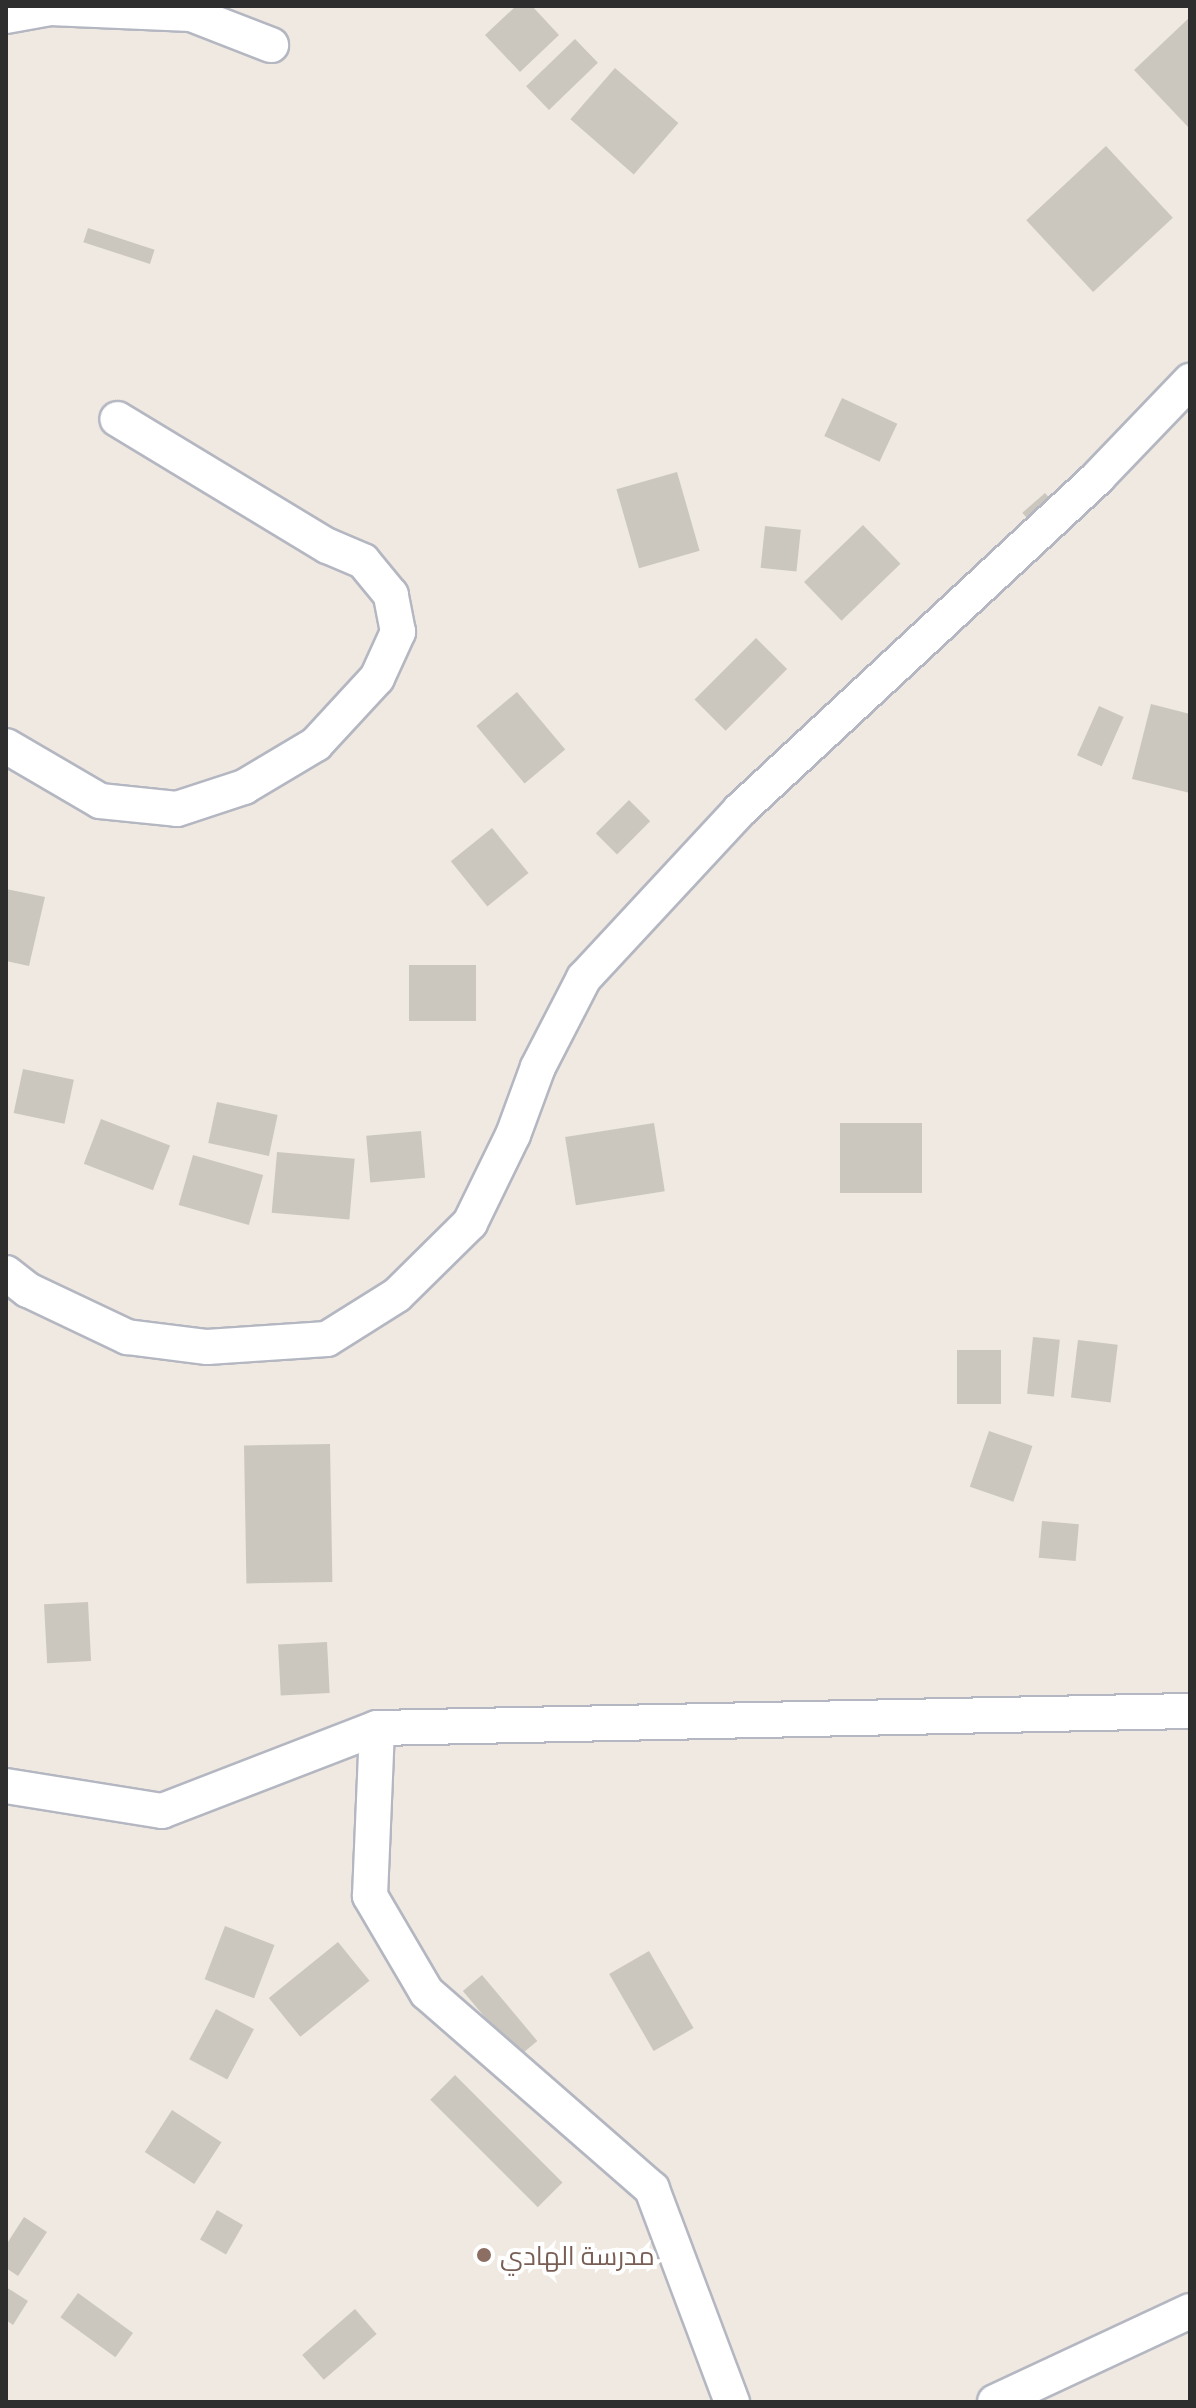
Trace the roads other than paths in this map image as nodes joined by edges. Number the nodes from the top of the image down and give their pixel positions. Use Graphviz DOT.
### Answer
graph roads {
  1 [pos="6,16"];
  2 [pos="271,45"];
  3 [pos="1190,381"];
  4 [pos="117,419"];
  5 [pos="6,746"];
  6 [pos="6,1273"];
  7 [pos="1190,1711"];
  8 [pos="377,1728"];
  9 [pos="6,1786"];
  10 [pos="1190,2311"];
  11 [pos="732,2402"];
  12 [pos="995,2402"];
  1 -- 2 [label="street"];
  3 -- 6 [label="street"];
  4 -- 5 [label="street"];
  7 -- 8 [label="street"];
  8 -- 9 [label="street"];
  8 -- 11 [label="street"];
  10 -- 12 [label="street"];
}
